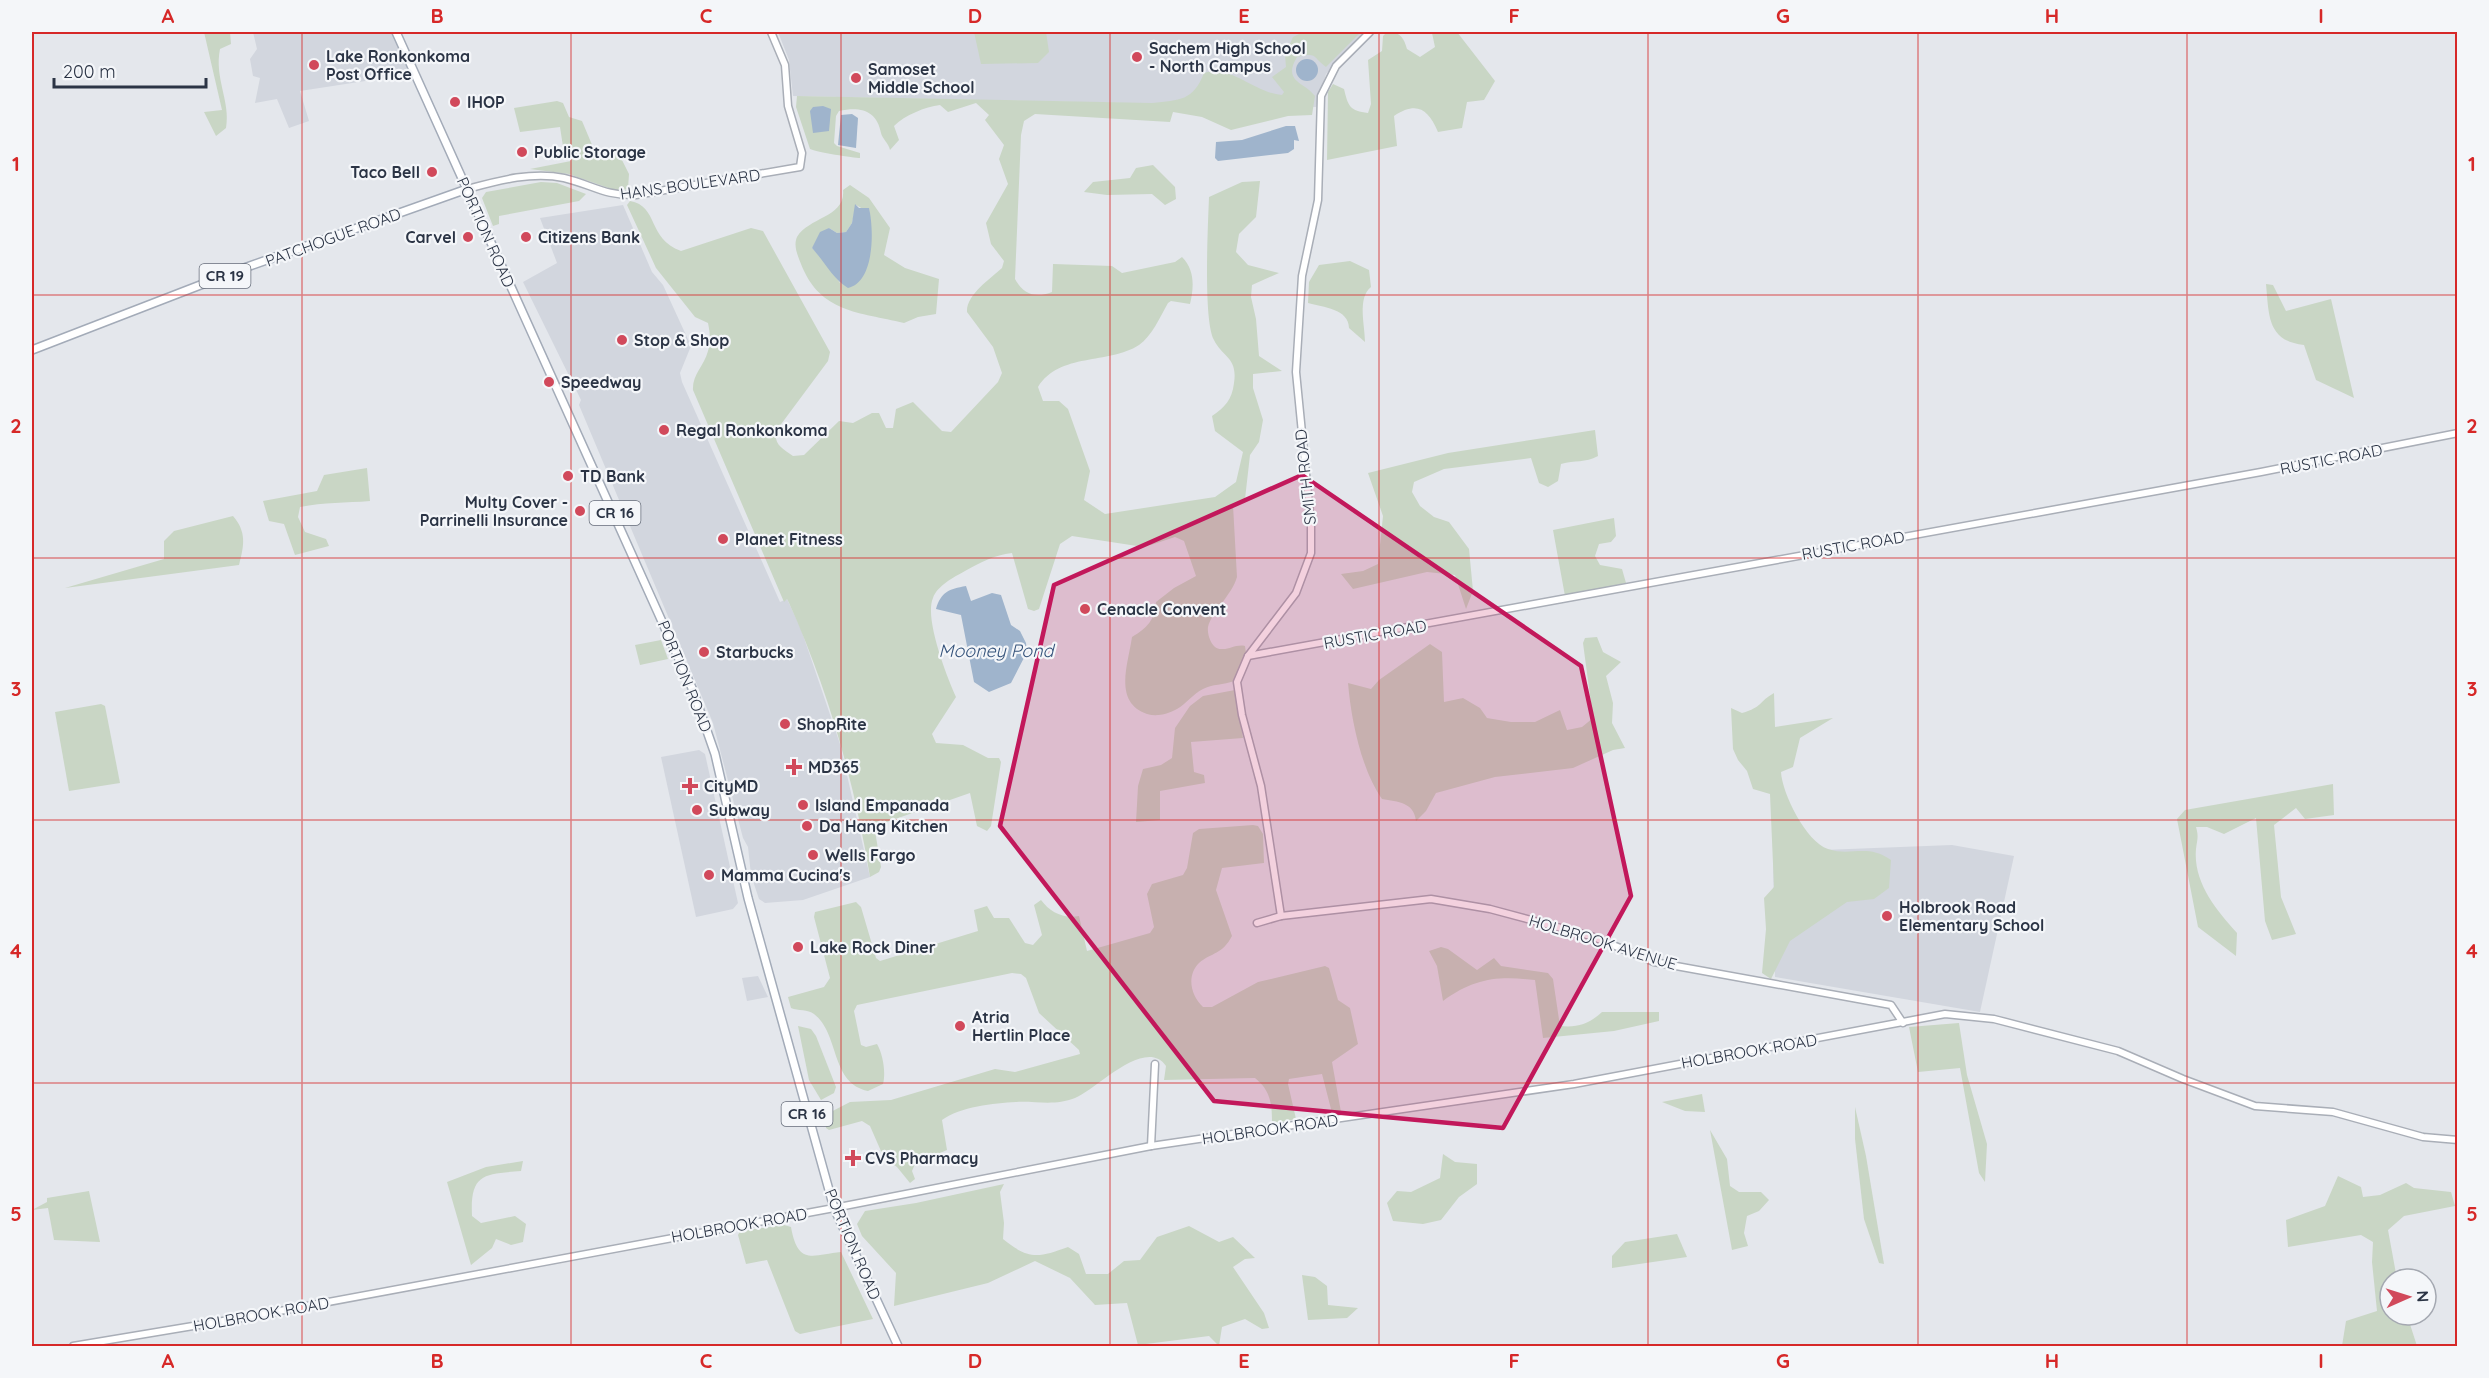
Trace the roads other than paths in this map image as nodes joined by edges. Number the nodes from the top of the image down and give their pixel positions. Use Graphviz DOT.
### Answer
graph roads {
  1 [pos="396,32"];
  2 [pos="771,32"];
  3 [pos="1370,32"];
  4 [pos="467,189"];
  5 [pos="32,350"];
  6 [pos="2457,434"];
  7 [pos="1248,656"];
  8 [pos="1281,916"];
  9 [pos="1257,923"];
  10 [pos="1903,1023"];
  11 [pos="1155,1064"];
  12 [pos="2457,1140"];
  13 [pos="1151,1146"];
  14 [pos="834,1208"];
  15 [pos="73,1347"];
  16 [pos="898,1347"];
  1 -- 4 [label="main road, PORTION ROAD / CR 16"];
  2 -- 4 [label="street, HANS BOULEVARD"];
  3 -- 7 [label="street, SMITH ROAD"];
  4 -- 5 [label="main road, PATCHOGUE ROAD / CR 19"];
  4 -- 14 [label="main road, PORTION ROAD / CR 16"];
  6 -- 7 [label="street, RUSTIC ROAD"];
  7 -- 8 [label="street, SMITH ROAD"];
  8 -- 9 [label="street, HOLBROOK AVENUE"];
  8 -- 10 [label="street, HOLBROOK AVENUE"];
  10 -- 12 [label="street, HOLBROOK ROAD"];
  10 -- 13 [label="street, HOLBROOK ROAD"];
  11 -- 13 [label="street"];
  13 -- 14 [label="street, HOLBROOK ROAD"];
  14 -- 15 [label="street, HOLBROOK ROAD"];
  14 -- 16 [label="main road, PORTION ROAD / CR 16"];
}
